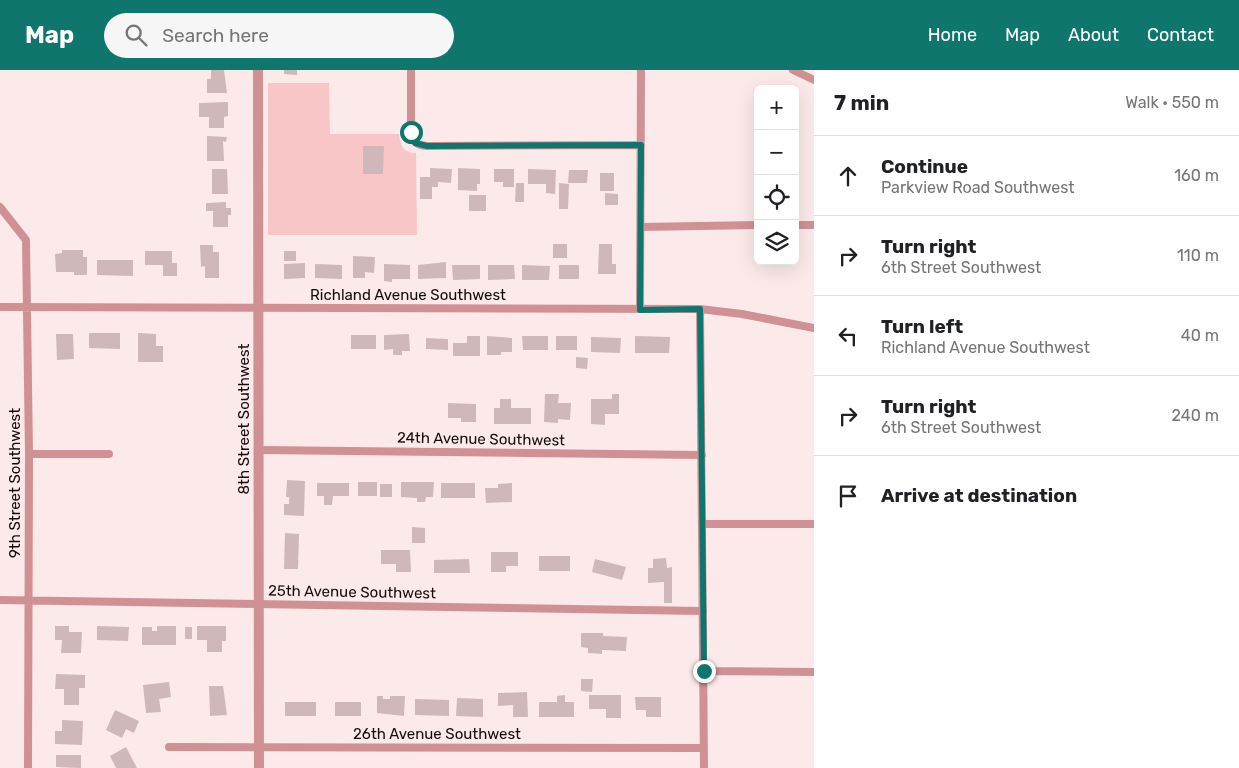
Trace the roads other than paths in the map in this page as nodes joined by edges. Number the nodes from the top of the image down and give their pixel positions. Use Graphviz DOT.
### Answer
graph roads {
  1 [pos="258,70"];
  2 [pos="411,70"];
  3 [pos="641,70"];
  4 [pos="793,70"];
  5 [pos="814,80"];
  6 [pos="641,145"];
  7 [pos="0,207"];
  8 [pos="754,225"];
  9 [pos="799,225"];
  10 [pos="814,225"];
  11 [pos="641,226"];
  12 [pos="0,306"];
  13 [pos="27,307"];
  14 [pos="260,308"];
  15 [pos="700,309"];
  16 [pos="640,310"];
  17 [pos="814,328"];
  18 [pos="259,450"];
  19 [pos="30,454"];
  20 [pos="109,454"];
  21 [pos="702,455"];
  22 [pos="702,524"];
  23 [pos="814,524"];
  24 [pos="0,600"];
  25 [pos="28,600"];
  26 [pos="259,604"];
  27 [pos="703,612"];
  28 [pos="704,671"];
  29 [pos="814,672"];
  30 [pos="169,747"];
  31 [pos="259,747"];
  32 [pos="704,748"];
  33 [pos="28,768"];
  34 [pos="259,768"];
  35 [pos="704,768"];
  1 -- 14 [label="street, 8th Street Southwest"];
  2 -- 6 [label="street"];
  3 -- 6 [label="street"];
  4 -- 5 [label="street"];
  6 -- 11 [label="street"];
  7 -- 13 [label="street, 9th Street Southwest"];
  8 -- 11 [label="street"];
  9 -- 10 [label="street"];
  11 -- 16 [label="street"];
  12 -- 13 [label="street, Richland Avenue Southwest"];
  13 -- 14 [label="street, Richland Avenue Southwest"];
  13 -- 19 [label="street, 9th Street Southwest"];
  14 -- 16 [label="street, Richland Avenue Southwest"];
  14 -- 18 [label="street, 8th Street Southwest"];
  15 -- 16 [label="street, Richland Avenue Southwest"];
  15 -- 17 [label="street, Richland Avenue Southwest"];
  15 -- 21 [label="street"];
  18 -- 21 [label="street, 24th Avenue Southwest"];
  18 -- 26 [label="street, 8th Street Southwest"];
  19 -- 20 [label="street"];
  19 -- 25 [label="street, 9th Street Southwest"];
  21 -- 22 [label="street"];
  22 -- 23 [label="street"];
  22 -- 27 [label="street"];
  24 -- 25 [label="street, 25th Avenue Southwest"];
  25 -- 26 [label="street, 25th Avenue Southwest"];
  25 -- 33 [label="street, 9th Street Southwest"];
  26 -- 27 [label="street, 25th Avenue Southwest"];
  26 -- 31 [label="street, 8th Street Southwest"];
  27 -- 28 [label="street"];
  28 -- 29 [label="street"];
  28 -- 32 [label="street"];
  30 -- 31 [label="street, 26th Avenue Southwest"];
  31 -- 32 [label="street, 26th Avenue Southwest"];
  31 -- 34 [label="street, 8th Street Southwest"];
  32 -- 35 [label="street"];
}
